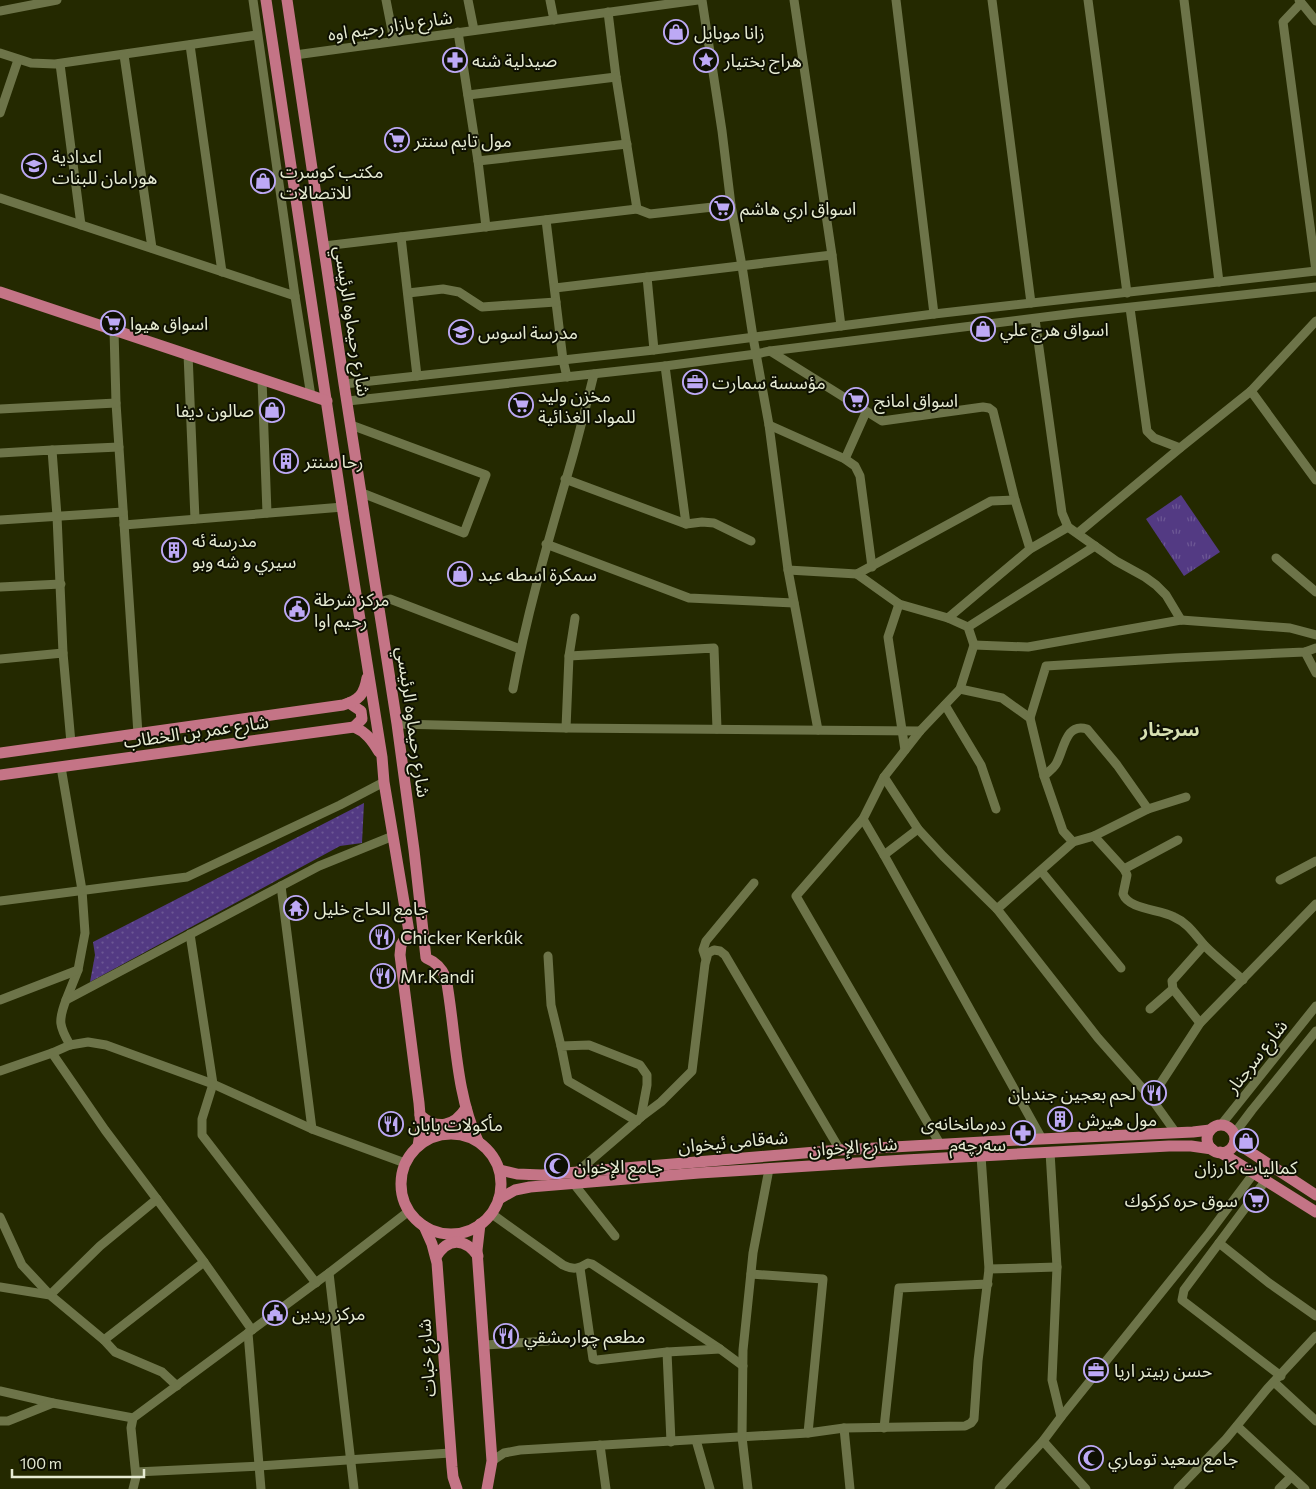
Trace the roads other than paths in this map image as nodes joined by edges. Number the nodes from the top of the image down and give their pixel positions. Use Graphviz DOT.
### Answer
graph roads {
  1 [pos="57,0"];
  2 [pos="253,0"];
  3 [pos="266,0"];
  4 [pos="287,0"];
  5 [pos="386,0"];
  6 [pos="468,0"];
  7 [pos="550,0"];
  8 [pos="698,0"];
  9 [pos="702,0"];
  10 [pos="794,0"];
  11 [pos="896,0"];
  12 [pos="992,0"];
  13 [pos="1088,0"];
  14 [pos="1184,0"];
  15 [pos="1300,2"];
  16 [pos="633,4"];
  17 [pos="0,11"];
  18 [pos="608,12"];
  19 [pos="554,20"];
  20 [pos="1316,21"];
  21 [pos="474,30"];
  22 [pos="458,32"];
  23 [pos="257,35"];
  24 [pos="394,41"];
  25 [pos="190,45"];
  26 [pos="0,53"];
  27 [pos="124,54"];
  28 [pos="295,55"];
  29 [pos="18,60"];
  30 [pos="60,64"];
  31 [pos="616,77"];
  32 [pos="468,96"];
  33 [pos="0,112"];
  34 [pos="626,144"];
  35 [pos="478,161"];
  36 [pos="0,198"];
  37 [pos="730,205"];
  38 [pos="637,208"];
  39 [pos="546,220"];
  40 [pos="81,225"];
  41 [pos="486,227"];
  42 [pos="401,237"];
  43 [pos="324,246"];
  44 [pos="152,248"];
  45 [pos="832,255"];
  46 [pos="742,266"];
  47 [pos="1316,271"];
  48 [pos="222,272"];
  49 [pos="647,277"];
  50 [pos="1219,282"];
  51 [pos="1316,287"];
  52 [pos="554,288"];
  53 [pos="0,292"];
  54 [pos="408,292"];
  55 [pos="1127,292"];
  56 [pos="295,296"];
  57 [pos="1073,299"];
  58 [pos="556,302"];
  59 [pos="1031,303"];
  60 [pos="1130,308"];
  61 [pos="1076,313"];
  62 [pos="934,314"];
  63 [pos="1035,319"];
  64 [pos="1316,320"];
  65 [pos="841,326"];
  66 [pos="114,330"];
  67 [pos="753,336"];
  68 [pos="654,350"];
  69 [pos="770,351"];
  70 [pos="188,354"];
  71 [pos="756,354"];
  72 [pos="563,360"];
  73 [pos="665,366"];
  74 [pos="594,374"];
  75 [pos="417,376"];
  76 [pos="567,377"];
  77 [pos="262,379"];
  78 [pos="360,382"];
  79 [pos="344,384"];
  80 [pos="1251,392"];
  81 [pos="311,396"];
  82 [pos="364,398"];
  83 [pos="327,401"];
  84 [pos="348,401"];
  85 [pos="116,403"];
  86 [pos="0,409"];
  87 [pos="866,412"];
  88 [pos="351,425"];
  89 [pos="769,426"];
  90 [pos="119,447"];
  91 [pos="1180,448"];
  92 [pos="52,450"];
  93 [pos="0,453"];
  94 [pos="845,459"];
  95 [pos="565,479"];
  96 [pos="1316,480"];
  97 [pos="362,493"];
  98 [pos="1015,500"];
  99 [pos="343,507"];
  100 [pos="123,512"];
  101 [pos="267,513"];
  102 [pos="57,516"];
  103 [pos="366,517"];
  104 [pos="195,519"];
  105 [pos="344,519"];
  106 [pos="0,520"];
  107 [pos="686,524"];
  108 [pos="124,525"];
  109 [pos="1068,527"];
  110 [pos="1078,533"];
  111 [pos="752,541"];
  112 [pos="546,544"];
  113 [pos="370,546"];
  114 [pos="1095,546"];
  115 [pos="1030,548"];
  116 [pos="349,549"];
  117 [pos="1276,558"];
  118 [pos="872,567"];
  119 [pos="788,570"];
  120 [pos="857,574"];
  121 [pos="60,584"];
  122 [pos="0,587"];
  123 [pos="1316,592"];
  124 [pos="379,602"];
  125 [pos="794,603"];
  126 [pos="899,604"];
  127 [pos="574,618"];
  128 [pos="948,618"];
  129 [pos="1181,620"];
  130 [pos="968,627"];
  131 [pos="1316,635"];
  132 [pos="974,645"];
  133 [pos="1316,648"];
  134 [pos="520,649"];
  135 [pos="1305,652"];
  136 [pos="63,653"];
  137 [pos="569,656"];
  138 [pos="0,659"];
  139 [pos="368,671"];
  140 [pos="1316,674"];
  141 [pos="513,689"];
  142 [pos="960,689"];
  143 [pos="349,703"];
  144 [pos="945,705"];
  145 [pos="1030,718"];
  146 [pos="398,724"];
  147 [pos="354,727"];
  148 [pos="566,728"];
  149 [pos="717,729"];
  150 [pos="818,730"];
  151 [pos="903,731"];
  152 [pos="920,731"];
  153 [pos="234,732"];
  154 [pos="138,734"];
  155 [pos="72,743"];
  156 [pos="905,750"];
  157 [pos="0,753"];
  158 [pos="382,757"];
  159 [pos="61,767"];
  160 [pos="0,775"];
  161 [pos="884,776"];
  162 [pos="1044,776"];
  163 [pos="384,782"];
  164 [pos="1186,796"];
  165 [pos="996,809"];
  166 [pos="1148,809"];
  167 [pos="863,820"];
  168 [pos="918,829"];
  169 [pos="392,836"];
  170 [pos="1094,836"];
  171 [pos="1178,840"];
  172 [pos="1073,842"];
  173 [pos="884,855"];
  174 [pos="1316,861"];
  175 [pos="1124,869"];
  176 [pos="1041,871"];
  177 [pos="1280,880"];
  178 [pos="754,883"];
  179 [pos="281,886"];
  180 [pos="82,890"];
  181 [pos="0,901"];
  182 [pos="1316,904"];
  183 [pos="997,909"];
  184 [pos="190,934"];
  185 [pos="1204,945"];
  186 [pos="548,956"];
  187 [pos="706,959"];
  188 [pos="1121,968"];
  189 [pos="78,970"];
  190 [pos="1243,980"];
  191 [pos="1173,989"];
  192 [pos="0,1000"];
  193 [pos="66,1000"];
  194 [pos="1316,1006"];
  195 [pos="1150,1009"];
  196 [pos="1200,1023"];
  197 [pos="1316,1031"];
  198 [pos="70,1045"];
  199 [pos="561,1046"];
  200 [pos="52,1053"];
  201 [pos="0,1071"];
  202 [pos="213,1084"];
  203 [pos="1151,1098"];
  204 [pos="1240,1102"];
  205 [pos="466,1108"];
  206 [pos="1252,1110"];
  207 [pos="420,1115"];
  208 [pos="639,1119"];
  209 [pos="1221,1125"];
  210 [pos="312,1129"];
  211 [pos="1210,1130"];
  212 [pos="1176,1133"];
  213 [pos="1234,1138"];
  214 [pos="1042,1139"];
  215 [pos="478,1141"];
  216 [pos="940,1144"];
  217 [pos="418,1146"];
  218 [pos="904,1146"];
  219 [pos="840,1150"];
  220 [pos="1216,1151"];
  221 [pos="1050,1152"];
  222 [pos="981,1156"];
  223 [pos="905,1160"];
  224 [pos="405,1163"];
  225 [pos="769,1169"];
  226 [pos="500,1170"];
  227 [pos="1254,1173"];
  228 [pos="518,1174"];
  229 [pos="575,1178"];
  230 [pos="1266,1180"];
  231 [pos="521,1188"];
  232 [pos="1316,1195"];
  233 [pos="157,1199"];
  234 [pos="499,1199"];
  235 [pos="409,1211"];
  236 [pos="1316,1212"];
  237 [pos="492,1214"];
  238 [pos="0,1217"];
  239 [pos="480,1224"];
  240 [pos="424,1226"];
  241 [pos="614,1236"];
  242 [pos="1219,1243"];
  243 [pos="478,1256"];
  244 [pos="436,1257"];
  245 [pos="204,1262"];
  246 [pos="1057,1267"];
  247 [pos="580,1268"];
  248 [pos="989,1269"];
  249 [pos="329,1273"];
  250 [pos="751,1274"];
  251 [pos="316,1283"];
  252 [pos="988,1284"];
  253 [pos="0,1286"];
  254 [pos="50,1295"];
  255 [pos="1316,1316"];
  256 [pos="250,1332"];
  257 [pos="1316,1336"];
  258 [pos="104,1340"];
  259 [pos="548,1341"];
  260 [pos="485,1345"];
  261 [pos="720,1349"];
  262 [pos="667,1352"];
  263 [pos="743,1366"];
  264 [pos="1277,1379"];
  265 [pos="177,1386"];
  266 [pos="0,1391"];
  267 [pos="53,1403"];
  268 [pos="1061,1417"];
  269 [pos="134,1418"];
  270 [pos="0,1421"];
  271 [pos="1316,1421"];
  272 [pos="1237,1426"];
  273 [pos="844,1428"];
  274 [pos="884,1428"];
  275 [pos="808,1433"];
  276 [pos="742,1437"];
  277 [pos="696,1440"];
  278 [pos="1043,1441"];
  279 [pos="671,1442"];
  280 [pos="600,1446"];
  281 [pos="450,1452"];
  282 [pos="351,1459"];
  283 [pos="492,1461"];
  284 [pos="259,1466"];
  285 [pos="136,1472"];
  286 [pos="1291,1477"];
  287 [pos="133,1489"];
  288 [pos="261,1489"];
  289 [pos="354,1489"];
  290 [pos="457,1489"];
  291 [pos="487,1489"];
  292 [pos="606,1489"];
  293 [pos="710,1489"];
  294 [pos="748,1489"];
  295 [pos="850,1489"];
  296 [pos="999,1489"];
  297 [pos="1086,1489"];
  298 [pos="1178,1489"];
  299 [pos="1279,1489"];
  300 [pos="1305,1489"];
  1 -- 17 [label="street"];
  2 -- 23 [label="street"];
  3 -- 83 [label="main road, شارع رحيماوه الرئيسي"];
  4 -- 28 [label="main road, شارع رحيماوه الرئيسي"];
  5 -- 24 [label="street"];
  6 -- 21 [label="street"];
  7 -- 19 [label="street"];
  8 -- 16 [label="street, شارع بازار رحيم اوه"];
  9 -- 37 [label="street"];
  10 -- 45 [label="street"];
  11 -- 62 [label="street"];
  12 -- 59 [label="street"];
  13 -- 55 [label="street"];
  14 -- 50 [label="street"];
  15 -- 20 [label="street"];
  15 -- 47 [label="street"];
  16 -- 18 [label="street, شارع بازار رحيم اوه"];
  18 -- 19 [label="street, شارع بازار رحيم اوه"];
  18 -- 31 [label="street"];
  19 -- 21 [label="street, شارع بازار رحيم اوه"];
  21 -- 22 [label="street, شارع بازار رحيم اوه"];
  22 -- 24 [label="street, شارع بازار رحيم اوه"];
  22 -- 32 [label="street"];
  23 -- 25 [label="street"];
  23 -- 56 [label="street"];
  24 -- 28 [label="street, شارع بازار رحيم اوه"];
  25 -- 27 [label="street"];
  25 -- 48 [label="street"];
  26 -- 29 [label="street"];
  27 -- 30 [label="street"];
  27 -- 44 [label="street"];
  28 -- 43 [label="main road, شارع رحيماوه الرئيسي"];
  29 -- 30 [label="street"];
  29 -- 33 [label="street"];
  30 -- 40 [label="street"];
  31 -- 32 [label="street"];
  31 -- 34 [label="street"];
  32 -- 35 [label="street"];
  34 -- 35 [label="street"];
  34 -- 38 [label="street"];
  35 -- 41 [label="street"];
  36 -- 40 [label="street"];
  37 -- 38 [label="street"];
  37 -- 46 [label="street"];
  38 -- 39 [label="street"];
  39 -- 41 [label="street"];
  39 -- 52 [label="street"];
  40 -- 44 [label="street"];
  41 -- 42 [label="street"];
  42 -- 43 [label="street"];
  42 -- 54 [label="street"];
  43 -- 79 [label="main road, شارع رحيماوه الرئيسي"];
  44 -- 48 [label="street"];
  45 -- 46 [label="street"];
  45 -- 65 [label="street"];
  46 -- 49 [label="street"];
  46 -- 67 [label="street"];
  47 -- 50 [label="street"];
  48 -- 56 [label="street"];
  49 -- 52 [label="street"];
  49 -- 68 [label="street"];
  50 -- 55 [label="street"];
  51 -- 60 [label="street"];
  52 -- 58 [label="street"];
  53 -- 66 [label="main road"];
  54 -- 58 [label="street"];
  54 -- 75 [label="street"];
  55 -- 57 [label="street"];
  56 -- 81 [label="street"];
  57 -- 59 [label="street"];
  57 -- 61 [label="street"];
  58 -- 72 [label="street"];
  59 -- 62 [label="street"];
  60 -- 61 [label="street"];
  60 -- 91 [label="street"];
  61 -- 63 [label="street"];
  62 -- 65 [label="street"];
  63 -- 69 [label="street"];
  63 -- 109 [label="street"];
  64 -- 80 [label="street"];
  65 -- 67 [label="street"];
  66 -- 70 [label="main road"];
  66 -- 85 [label="street"];
  67 -- 68 [label="street"];
  67 -- 71 [label="street"];
  68 -- 72 [label="street"];
  69 -- 71 [label="street"];
  69 -- 87 [label="street"];
  70 -- 77 [label="main road"];
  70 -- 104 [label="street"];
  71 -- 73 [label="street"];
  71 -- 89 [label="street"];
  72 -- 75 [label="street"];
  72 -- 76 [label="street"];
  73 -- 74 [label="street"];
  73 -- 107 [label="street"];
  74 -- 76 [label="street"];
  74 -- 95 [label="street"];
  75 -- 78 [label="street"];
  76 -- 82 [label="street"];
  77 -- 81 [label="main road"];
  77 -- 101 [label="street"];
  78 -- 79 [label="street"];
  78 -- 82 [label="street"];
  79 -- 84 [label="main road, شارع رحيماوه الرئيسي"];
  80 -- 91 [label="street"];
  80 -- 96 [label="street"];
  81 -- 83 [label="main road"];
  82 -- 84 [label="street"];
  83 -- 99 [label="main road, شارع رحيماوه الرئيسي"];
  84 -- 88 [label="main road, شارع رحيماوه الرئيسي"];
  85 -- 86 [label="street"];
  85 -- 90 [label="street"];
  87 -- 94 [label="street"];
  87 -- 98 [label="street"];
  88 -- 97 [label="main road, شارع رحيماوه الرئيسي"];
  88 -- 97 [label="street"];
  89 -- 94 [label="street"];
  89 -- 119 [label="street"];
  90 -- 92 [label="street"];
  90 -- 100 [label="street"];
  91 -- 110 [label="street"];
  92 -- 93 [label="street"];
  92 -- 102 [label="street"];
  94 -- 118 [label="street"];
  95 -- 107 [label="street"];
  95 -- 112 [label="street"];
  97 -- 103 [label="main road, شارع رحيماوه الرئيسي"];
  98 -- 115 [label="street"];
  98 -- 118 [label="street"];
  99 -- 101 [label="street"];
  99 -- 105 [label="main road, شارع رحيماوه الرئيسي"];
  100 -- 102 [label="street"];
  100 -- 108 [label="street"];
  101 -- 104 [label="street"];
  102 -- 106 [label="street"];
  102 -- 121 [label="street"];
  103 -- 105 [label="main road"];
  103 -- 113 [label="main road, شارع رحيماوه الرئيسي"];
  104 -- 108 [label="street"];
  105 -- 116 [label="main road, شارع رحيماوه الرئيسي"];
  107 -- 111 [label="street"];
  108 -- 154 [label="street"];
  109 -- 110 [label="street"];
  109 -- 115 [label="street"];
  110 -- 114 [label="street"];
  112 -- 125 [label="street"];
  112 -- 134 [label="street"];
  113 -- 116 [label="main road"];
  113 -- 124 [label="main road, شارع رحيماوه الرئيسي"];
  114 -- 129 [label="street"];
  114 -- 130 [label="street"];
  115 -- 128 [label="street"];
  116 -- 139 [label="main road, شارع رحيماوه الرئيسي"];
  117 -- 123 [label="street"];
  118 -- 120 [label="street"];
  119 -- 120 [label="street"];
  119 -- 125 [label="street"];
  120 -- 126 [label="street"];
  121 -- 122 [label="street"];
  121 -- 136 [label="street"];
  124 -- 134 [label="street"];
  124 -- 146 [label="main road, شارع رحيماوه الرئيسي"];
  125 -- 150 [label="street"];
  126 -- 128 [label="street"];
  126 -- 151 [label="street"];
  127 -- 137 [label="street"];
  128 -- 130 [label="street"];
  129 -- 131 [label="street"];
  129 -- 132 [label="street"];
  130 -- 132 [label="street"];
  132 -- 142 [label="street"];
  133 -- 135 [label="street"];
  134 -- 141 [label="street"];
  135 -- 140 [label="street"];
  135 -- 145 [label="street"];
  136 -- 138 [label="street"];
  136 -- 155 [label="street"];
  137 -- 148 [label="street"];
  137 -- 149 [label="street"];
  139 -- 143 [label="main road"];
  139 -- 158 [label="main road, شارع رحيماوه الرئيسي"];
  142 -- 144 [label="street"];
  142 -- 145 [label="street"];
  143 -- 147 [label="main road"];
  143 -- 153 [label="main road, شارع عمر بن الخطاب"];
  144 -- 152 [label="street"];
  144 -- 165 [label="street"];
  145 -- 162 [label="street"];
  146 -- 148 [label="street"];
  146 -- 205 [label="main road, شارع رحيماوه الرئيسي"];
  147 -- 153 [label="main road, شارع عمر بن الخطاب"];
  147 -- 158 [label="main road"];
  148 -- 149 [label="street"];
  149 -- 150 [label="street"];
  150 -- 151 [label="street"];
  151 -- 152 [label="street"];
  151 -- 156 [label="street"];
  152 -- 156 [label="street"];
  153 -- 154 [label="main road, شارع عمر بن الخطاب"];
  153 -- 159 [label="main road, شارع عمر بن الخطاب"];
  154 -- 155 [label="main road, شارع عمر بن الخطاب"];
  155 -- 157 [label="main road, شارع عمر بن الخطاب"];
  156 -- 161 [label="street"];
  158 -- 163 [label="main road, شارع رحيماوه الرئيسي"];
  159 -- 160 [label="main road, شارع عمر بن الخطاب"];
  159 -- 180 [label="street"];
  161 -- 167 [label="street"];
  161 -- 168 [label="street"];
  162 -- 166 [label="street"];
  162 -- 172 [label="street"];
  163 -- 169 [label="main road, شارع رحيماوه الرئيسي"];
  163 -- 180 [label="street"];
  164 -- 166 [label="street"];
  166 -- 170 [label="street"];
  167 -- 173 [label="street"];
  167 -- 216 [label="street"];
  168 -- 173 [label="street"];
  168 -- 183 [label="street"];
  169 -- 179 [label="street"];
  169 -- 207 [label="main road, شارع رحيماوه الرئيسي"];
  170 -- 172 [label="street"];
  170 -- 175 [label="street"];
  171 -- 175 [label="street"];
  172 -- 176 [label="street"];
  173 -- 214 [label="street"];
  174 -- 177 [label="street"];
  175 -- 185 [label="street"];
  176 -- 183 [label="street"];
  176 -- 188 [label="street"];
  178 -- 187 [label="street"];
  179 -- 184 [label="street"];
  179 -- 210 [label="street"];
  180 -- 181 [label="street"];
  180 -- 189 [label="street"];
  182 -- 190 [label="street"];
  183 -- 203 [label="street"];
  184 -- 193 [label="street"];
  184 -- 202 [label="street"];
  185 -- 190 [label="street"];
  185 -- 191 [label="street"];
  186 -- 199 [label="street"];
  187 -- 208 [label="street"];
  187 -- 219 [label="street"];
  189 -- 192 [label="street"];
  189 -- 193 [label="street"];
  190 -- 196 [label="street"];
  191 -- 195 [label="street"];
  191 -- 196 [label="street"];
  193 -- 198 [label="street"];
  194 -- 204 [label="street, شارع سرجنار"];
  196 -- 203 [label="street"];
  197 -- 206 [label="street, شارع سرجنار"];
  198 -- 200 [label="street"];
  198 -- 202 [label="street"];
  199 -- 208 [label="street"];
  199 -- 208 [label="street"];
  200 -- 201 [label="street"];
  200 -- 233 [label="street"];
  202 -- 210 [label="street"];
  202 -- 251 [label="street"];
  203 -- 212 [label="street"];
  204 -- 206 [label="street"];
  204 -- 209 [label="street, شارع سرجنار"];
  205 -- 207 [label="main road"];
  205 -- 215 [label="main road, شارع رحيماوه الرئيسي"];
  206 -- 213 [label="street, شارع سرجنار"];
  207 -- 217 [label="main road, شارع رحيماوه الرئيسي"];
  208 -- 229 [label="street"];
  209 -- 211 [label="main road"];
  209 -- 213 [label="main road"];
  210 -- 224 [label="street"];
  211 -- 212 [label="main road, شەقامی ئیخوان"];
  211 -- 220 [label="main road"];
  212 -- 214 [label="main road, شەقامی ئیخوان"];
  213 -- 220 [label="main road"];
  213 -- 232 [label="main road"];
  214 -- 216 [label="main road, شەقامی ئیخوان"];
  215 -- 217 [label="main road"];
  215 -- 226 [label="main road"];
  216 -- 218 [label="main road, شەقامی ئیخوان"];
  217 -- 224 [label="main road"];
  218 -- 219 [label="main road, شەقامی ئیخوان"];
  218 -- 223 [label="main road"];
  219 -- 229 [label="main road, شەقامی ئیخوان"];
  220 -- 221 [label="main road, شارع الإخوان"];
  220 -- 227 [label="main road"];
  221 -- 222 [label="main road, شارع الإخوان"];
  221 -- 246 [label="street"];
  222 -- 223 [label="main road, شارع الإخوان"];
  222 -- 248 [label="street"];
  223 -- 225 [label="main road, شارع الإخوان"];
  224 -- 235 [label="main road"];
  225 -- 229 [label="main road, شارع الإخوان"];
  225 -- 250 [label="street"];
  226 -- 228 [label="main road, شەقامی ئیخوان"];
  226 -- 234 [label="main road"];
  227 -- 230 [label="main road"];
  227 -- 268 [label="street"];
  228 -- 229 [label="main road, شەقامی ئیخوان"];
  228 -- 231 [label="main road"];
  229 -- 231 [label="main road, شارع الإخوان"];
  229 -- 241 [label="street"];
  230 -- 236 [label="main road"];
  230 -- 242 [label="street"];
  231 -- 234 [label="main road, شارع الإخوان"];
  233 -- 245 [label="street"];
  233 -- 254 [label="street"];
  234 -- 237 [label="main road"];
  235 -- 240 [label="main road"];
  235 -- 249 [label="street"];
  237 -- 239 [label="main road"];
  237 -- 247 [label="street"];
  238 -- 254 [label="street"];
  239 -- 240 [label="main road"];
  239 -- 243 [label="main road"];
  240 -- 244 [label="main road, شارع خبات"];
  242 -- 255 [label="street"];
  242 -- 264 [label="street"];
  243 -- 244 [label="main road"];
  243 -- 260 [label="main road"];
  244 -- 281 [label="main road, شارع خبات"];
  245 -- 256 [label="street"];
  245 -- 258 [label="street"];
  246 -- 248 [label="street"];
  246 -- 268 [label="street"];
  247 -- 261 [label="street"];
  247 -- 262 [label="street"];
  248 -- 252 [label="street"];
  249 -- 251 [label="street"];
  249 -- 282 [label="street"];
  250 -- 263 [label="street"];
  250 -- 275 [label="street"];
  251 -- 256 [label="street"];
  252 -- 274 [label="street"];
  252 -- 274 [label="street"];
  253 -- 254 [label="street"];
  254 -- 258 [label="street"];
  256 -- 265 [label="street"];
  256 -- 284 [label="street"];
  257 -- 264 [label="street"];
  258 -- 265 [label="street"];
  259 -- 260 [label="street"];
  260 -- 283 [label="main road"];
  261 -- 262 [label="street"];
  261 -- 263 [label="street"];
  262 -- 279 [label="street"];
  263 -- 276 [label="street"];
  264 -- 271 [label="street"];
  264 -- 272 [label="street"];
  265 -- 269 [label="street"];
  266 -- 267 [label="street"];
  267 -- 269 [label="street"];
  267 -- 270 [label="street"];
  268 -- 278 [label="street"];
  269 -- 285 [label="street"];
  272 -- 286 [label="street"];
  272 -- 298 [label="street"];
  273 -- 274 [label="street"];
  273 -- 275 [label="street"];
  273 -- 295 [label="street"];
  275 -- 276 [label="street"];
  276 -- 277 [label="street"];
  276 -- 294 [label="street"];
  277 -- 279 [label="street"];
  277 -- 293 [label="street"];
  278 -- 296 [label="street"];
  278 -- 297 [label="street"];
  279 -- 280 [label="street"];
  280 -- 283 [label="street"];
  280 -- 292 [label="street"];
  281 -- 282 [label="street"];
  281 -- 290 [label="main road, شارع خبات"];
  282 -- 284 [label="street"];
  282 -- 289 [label="street"];
  283 -- 291 [label="main road"];
  284 -- 285 [label="street"];
  284 -- 288 [label="street"];
  285 -- 287 [label="street"];
  286 -- 299 [label="street"];
  286 -- 300 [label="street"];
}
